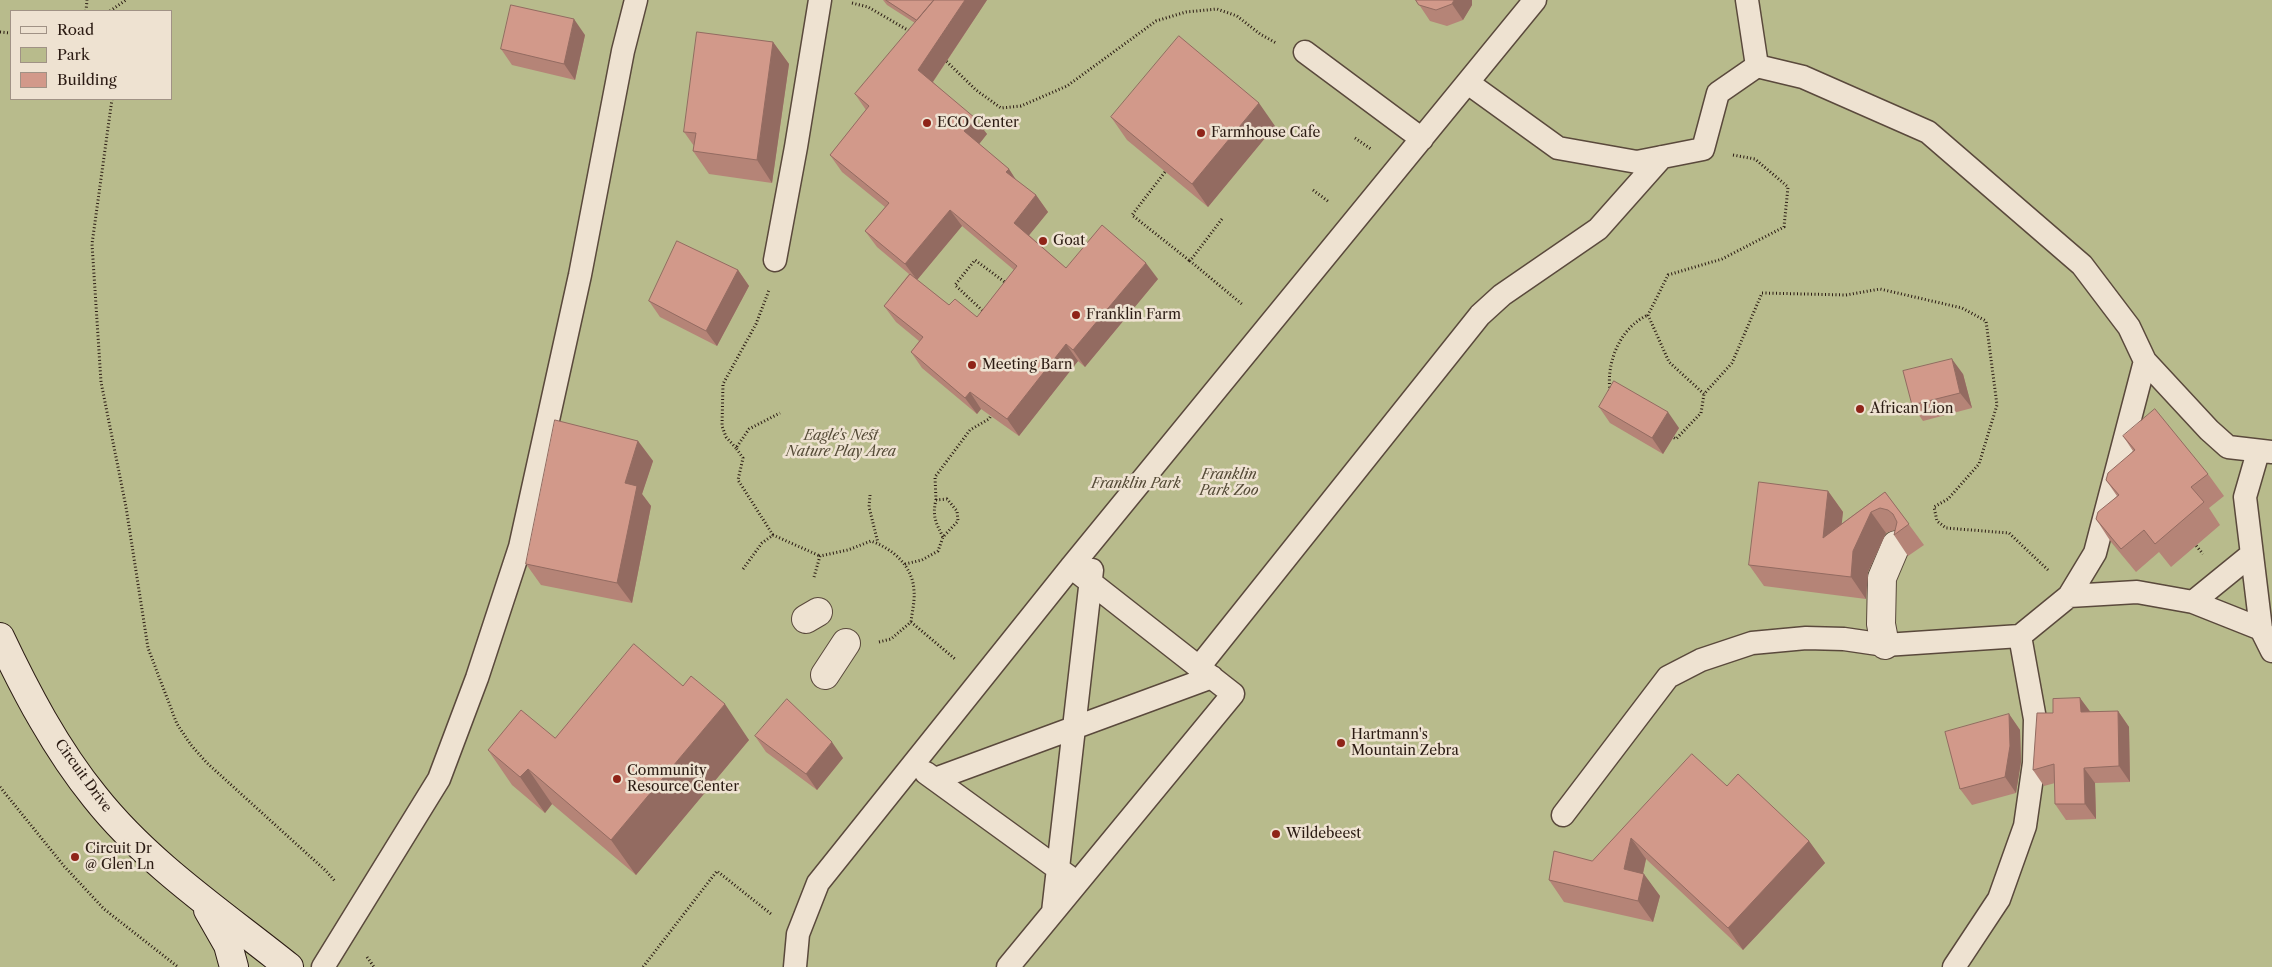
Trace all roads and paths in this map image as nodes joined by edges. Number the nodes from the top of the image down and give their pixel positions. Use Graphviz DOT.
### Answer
graph roads {
  1 [pos="126,0"];
  2 [pos="636,0"];
  3 [pos="820,0"];
  4 [pos="843,0"];
  5 [pos="1535,0"];
  6 [pos="1747,0"];
  7 [pos="112,10"];
  8 [pos="913,34"];
  9 [pos="1305,52"];
  10 [pos="938,54"];
  11 [pos="1757,66"];
  12 [pos="1468,83"];
  13 [pos="112,100"];
  14 [pos="1422,139"];
  15 [pos="1703,148"];
  16 [pos="1662,157"];
  17 [pos="1165,172"];
  18 [pos="1222,219"];
  19 [pos="775,260"];
  20 [pos="1190,260"];
  21 [pos="1012,288"];
  22 [pos="987,314"];
  23 [pos="1648,314"];
  24 [pos="1268,327"];
  25 [pos="2145,361"];
  26 [pos="1704,394"];
  27 [pos="1611,399"];
  28 [pos="780,412"];
  29 [pos="994,412"];
  30 [pos="1668,434"];
  31 [pos="736,448"];
  32 [pos="2265,452"];
  33 [pos="870,495"];
  34 [pos="936,500"];
  35 [pos="772,535"];
  36 [pos="1097,536"];
  37 [pos="943,537"];
  38 [pos="878,544"];
  39 [pos="1896,545"];
  40 [pos="2252,554"];
  41 [pos="820,556"];
  42 [pos="905,564"];
  43 [pos="1071,567"];
  44 [pos="743,569"];
  45 [pos="1091,583"];
  46 [pos="2069,596"];
  47 [pos="2193,602"];
  48 [pos="812,616"];
  49 [pos="911,622"];
  50 [pos="2261,629"];
  51 [pos="2020,636"];
  52 [pos="0,637"];
  53 [pos="846,643"];
  54 [pos="1885,645"];
  55 [pos="2272,651"];
  56 [pos="1205,672"];
  57 [pos="825,675"];
  58 [pos="984,676"];
  59 [pos="1074,727"];
  60 [pos="913,764"];
  61 [pos="935,779"];
  62 [pos="0,787"];
  63 [pos="1563,815"];
  64 [pos="1058,869"];
  65 [pos="335,881"];
  66 [pos="1077,883"];
  67 [pos="194,891"];
  68 [pos="1053,912"];
  69 [pos="798,934"];
  70 [pos="366,956"];
  71 [pos="178,967"];
  72 [pos="234,967"];
  73 [pos="289,967"];
  74 [pos="323,967"];
  75 [pos="374,967"];
  76 [pos="643,967"];
  77 [pos="795,967"];
  78 [pos="1008,967"];
  79 [pos="1954,967"];
  1 -- 7 [label="path"];
  2 -- 74 [label="lane"];
  3 -- 19 [label="lane"];
  4 -- 8 [label="path"];
  5 -- 12 [label="lane"];
  6 -- 11 [label="lane"];
  9 -- 10 [label="path"];
  9 -- 14 [label="lane"];
  11 -- 15 [label="lane"];
  11 -- 25 [label="lane"];
  12 -- 14 [label="lane"];
  12 -- 16 [label="lane"];
  13 -- 65 [label="path"];
  14 -- 24 [label="lane"];
  15 -- 16 [label="lane"];
  15 -- 23 [label="path"];
  16 -- 56 [label="lane"];
  17 -- 20 [label="path"];
  18 -- 20 [label="path"];
  19 -- 31 [label="path"];
  20 -- 24 [label="path"];
  21 -- 22 [label="path"];
  23 -- 26 [label="path"];
  23 -- 27 [label="path"];
  24 -- 36 [label="lane"];
  25 -- 32 [label="lane"];
  25 -- 46 [label="lane"];
  26 -- 30 [label="path"];
  26 -- 46 [label="path"];
  28 -- 31 [label="path"];
  29 -- 34 [label="path"];
  31 -- 35 [label="path"];
  32 -- 40 [label="lane"];
  33 -- 38 [label="path"];
  34 -- 37 [label="path"];
  34 -- 37 [label="path"];
  35 -- 41 [label="path"];
  35 -- 44 [label="path"];
  36 -- 43 [label="lane"];
  36 -- 45 [label="lane"];
  37 -- 42 [label="path"];
  38 -- 41 [label="path"];
  38 -- 42 [label="path"];
  39 -- 54 [label="main road"];
  40 -- 47 [label="lane"];
  40 -- 50 [label="lane"];
  41 -- 48 [label="path"];
  42 -- 49 [label="path"];
  43 -- 45 [label="lane"];
  43 -- 58 [label="lane"];
  45 -- 56 [label="lane"];
  45 -- 59 [label="lane"];
  46 -- 47 [label="lane"];
  46 -- 51 [label="lane"];
  47 -- 50 [label="lane"];
  49 -- 53 [label="path"];
  49 -- 58 [label="path"];
  50 -- 55 [label="lane"];
  51 -- 54 [label="lane"];
  51 -- 79 [label="lane"];
  52 -- 67 [label="main road, Circuit Drive"];
  53 -- 57 [label="main road"];
  54 -- 63 [label="lane"];
  56 -- 59 [label="lane"];
  56 -- 66 [label="lane"];
  58 -- 60 [label="lane"];
  59 -- 61 [label="lane"];
  59 -- 64 [label="lane"];
  60 -- 61 [label="lane"];
  60 -- 69 [label="lane"];
  61 -- 64 [label="lane"];
  62 -- 71 [label="path"];
  64 -- 66 [label="lane"];
  64 -- 68 [label="lane"];
  66 -- 68 [label="lane"];
  67 -- 72 [label="main road"];
  67 -- 73 [label="main road, Circuit Drive"];
  68 -- 78 [label="lane"];
  69 -- 76 [label="path"];
  69 -- 77 [label="lane"];
  70 -- 75 [label="path"];
}
